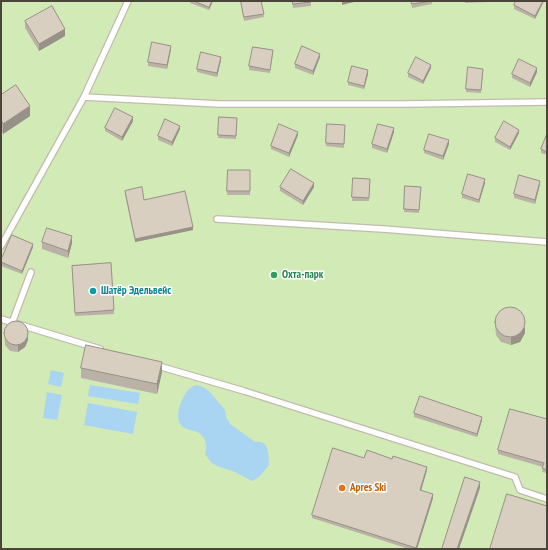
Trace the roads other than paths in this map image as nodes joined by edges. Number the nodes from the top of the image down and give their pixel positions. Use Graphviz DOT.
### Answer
graph roads {
  1 [pos="128,1"];
  2 [pos="84,97"];
  3 [pos="547,102"];
  4 [pos="217,219"];
  5 [pos="547,242"];
  6 [pos="1,246"];
  7 [pos="32,272"];
  8 [pos="1,320"];
  9 [pos="12,323"];
  10 [pos="106,350"];
  11 [pos="151,364"];
  12 [pos="547,499"];
  1 -- 2 [label="lane"];
  2 -- 3 [label="lane"];
  2 -- 6 [label="lane"];
  4 -- 5 [label="lane"];
  7 -- 9 [label="lane"];
  8 -- 9 [label="lane"];
  9 -- 10 [label="lane"];
  11 -- 12 [label="lane"];
}
